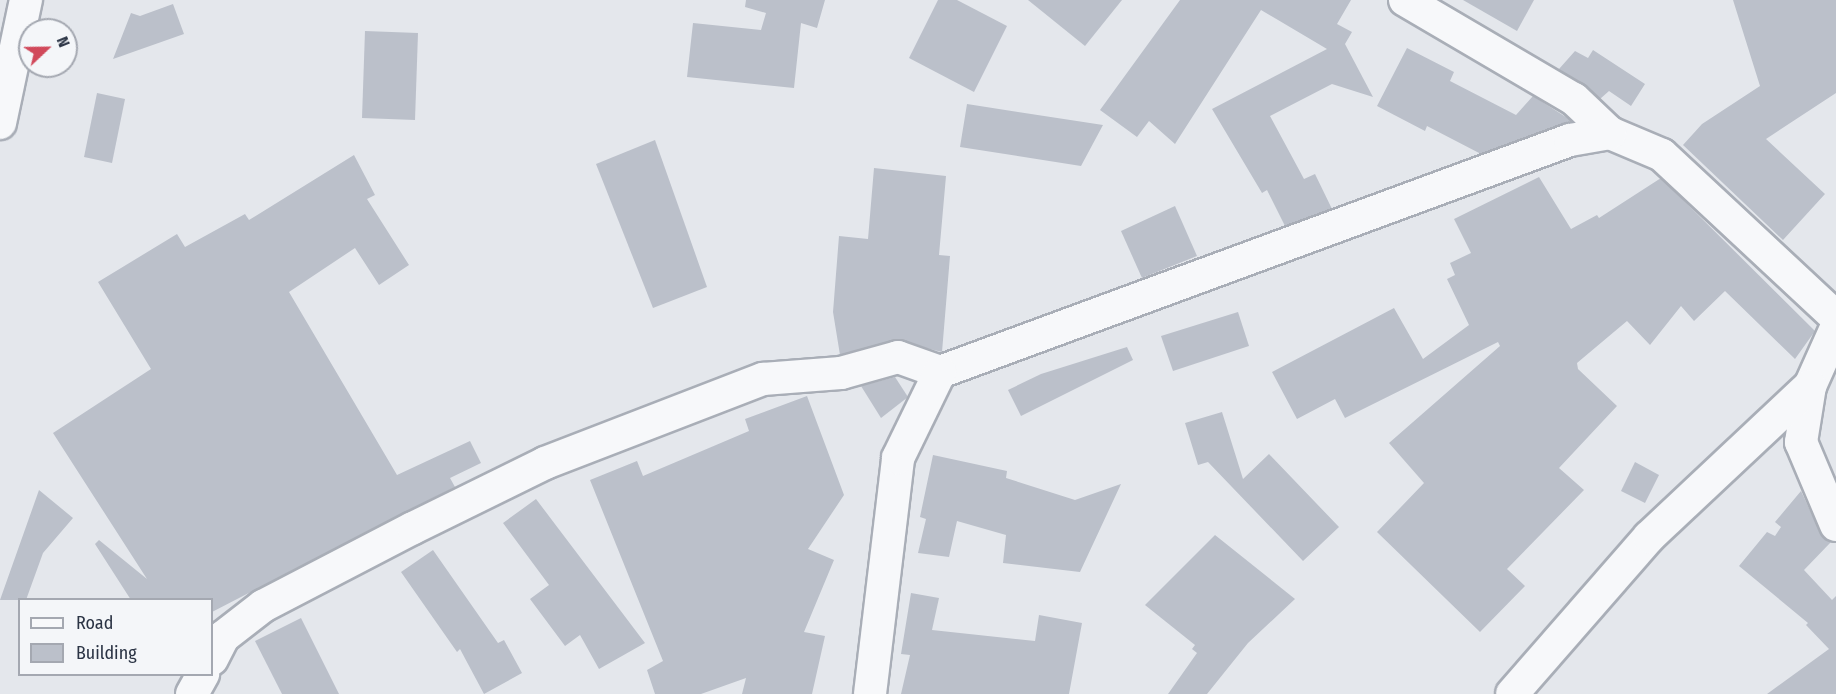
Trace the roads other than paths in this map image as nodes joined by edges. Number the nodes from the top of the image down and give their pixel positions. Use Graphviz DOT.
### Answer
graph roads {
  1 [pos="27,0"];
  2 [pos="1405,0"];
  3 [pos="0,123"];
  4 [pos="1610,133"];
  5 [pos="1836,317"];
  6 [pos="1836,328"];
  7 [pos="940,372"];
  8 [pos="1810,386"];
  9 [pos="1836,525"];
  10 [pos="213,657"];
  11 [pos="202,676"];
  12 [pos="192,694"];
  13 [pos="870,694"];
  14 [pos="1512,694"];
  1 -- 3 [label="street"];
  2 -- 4 [label="street"];
  4 -- 5 [label="street"];
  4 -- 7 [label="street"];
  6 -- 8 [label="street"];
  7 -- 10 [label="street"];
  7 -- 13 [label="street"];
  8 -- 9 [label="street"];
  8 -- 14 [label="street"];
  11 -- 12 [label="street"];
}
